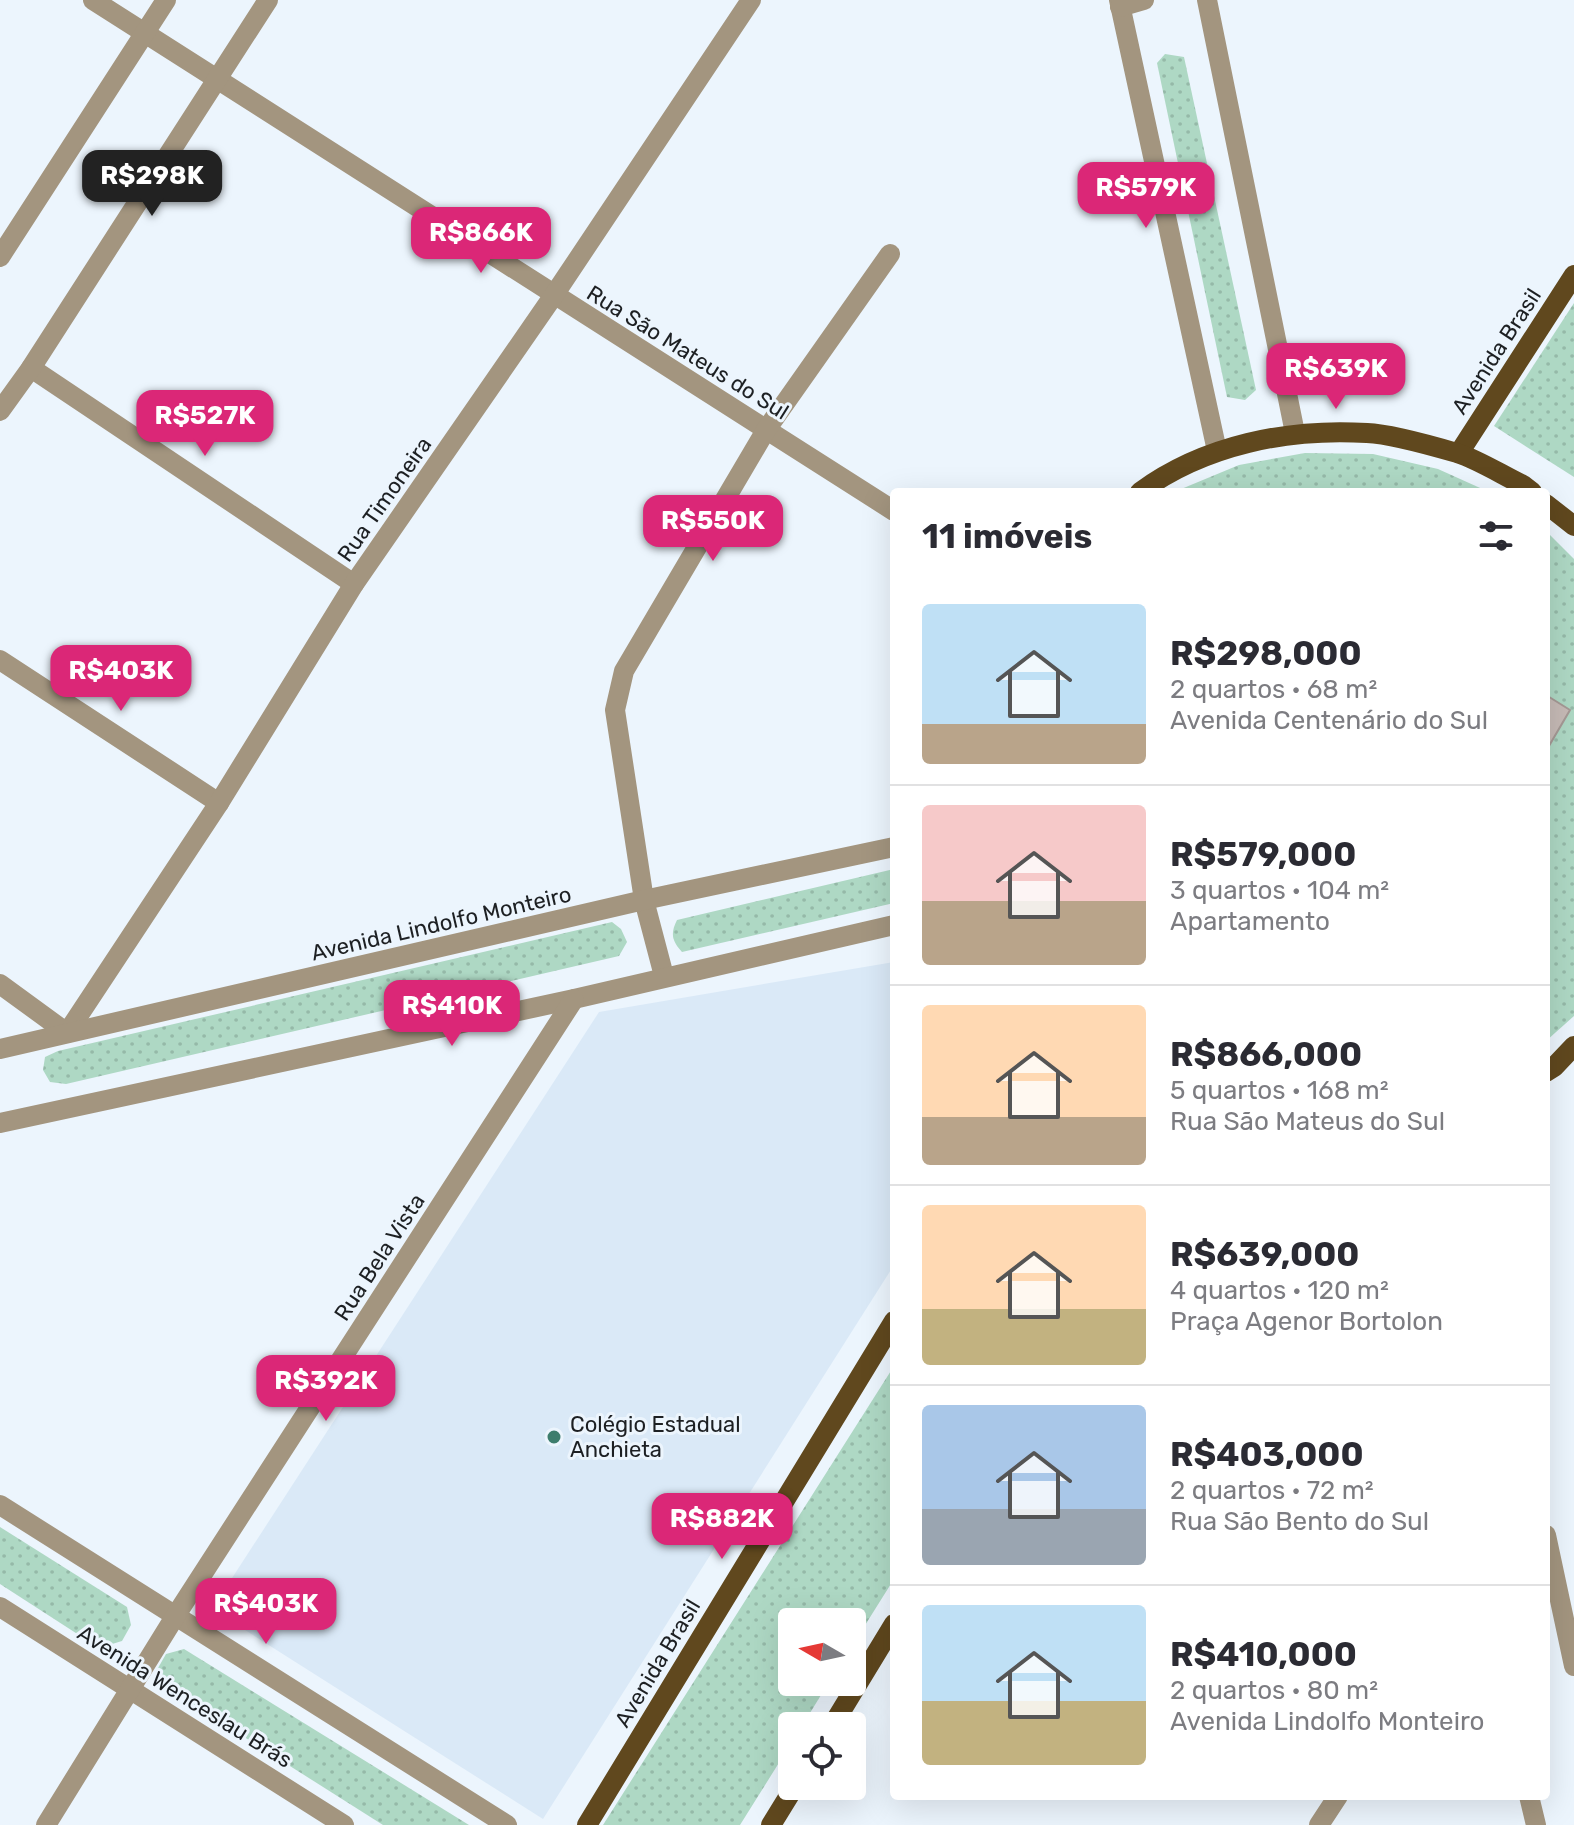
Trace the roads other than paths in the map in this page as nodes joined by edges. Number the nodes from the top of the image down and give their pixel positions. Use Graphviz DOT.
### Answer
graph roads {
  1 [pos="93,0"];
  2 [pos="166,0"];
  3 [pos="268,0"];
  4 [pos="751,0"];
  5 [pos="1144,0"];
  6 [pos="1207,0"];
  7 [pos="1119,3"];
  8 [pos="145,33"];
  9 [pos="216,79"];
  10 [pos="890,254"];
  11 [pos="0,257"];
  12 [pos="1574,275"];
  13 [pos="554,295"];
  14 [pos="31,368"];
  15 [pos="0,411"];
  16 [pos="766,430"];
  17 [pos="1295,433"];
  18 [pos="1217,451"];
  19 [pos="1459,453"];
  20 [pos="1145,488"];
  21 [pos="1527,488"];
  22 [pos="1550,507"];
  23 [pos="890,508"];
  24 [pos="1574,526"];
  25 [pos="354,584"];
  26 [pos="0,660"];
  27 [pos="219,803"];
  28 [pos="890,848"];
  29 [pos="644,900"];
  30 [pos="890,926"];
  31 [pos="664,976"];
  32 [pos="0,984"];
  33 [pos="574,999"];
  34 [pos="67,1033"];
  35 [pos="1574,1046"];
  36 [pos="0,1049"];
  37 [pos="1550,1070"];
  38 [pos="0,1121"];
  39 [pos="890,1328"];
  40 [pos="0,1505"];
  41 [pos="1550,1564"];
  42 [pos="0,1607"];
  43 [pos="176,1615"];
  44 [pos="890,1631"];
  45 [pos="1574,1666"];
  46 [pos="129,1689"];
  47 [pos="841,1712"];
  48 [pos="786,1800"];
  49 [pos="1335,1800"];
  50 [pos="1530,1800"];
  51 [pos="46,1825"];
  52 [pos="344,1825"];
  53 [pos="507,1825"];
  54 [pos="587,1825"];
  55 [pos="771,1825"];
  56 [pos="1319,1825"];
  57 [pos="1536,1825"];
  1 -- 8 [label="street, Rua São Mateus do Sul"];
  2 -- 8 [label="street"];
  3 -- 9 [label="street"];
  4 -- 13 [label="street, Rua Timoneira"];
  5 -- 7 [label="street"];
  6 -- 17 [label="street"];
  7 -- 18 [label="street"];
  8 -- 9 [label="street, Rua São Mateus do Sul"];
  8 -- 11 [label="street"];
  9 -- 13 [label="street, Rua São Mateus do Sul"];
  9 -- 14 [label="street"];
  10 -- 16 [label="street"];
  12 -- 19 [label="main road, Avenida Brasil"];
  13 -- 16 [label="street, Rua São Mateus do Sul"];
  13 -- 25 [label="street, Rua Timoneira"];
  14 -- 15 [label="street"];
  14 -- 25 [label="street"];
  16 -- 23 [label="street, Rua São Mateus do Sul"];
  16 -- 29 [label="street"];
  17 -- 18 [label="main road"];
  17 -- 19 [label="main road"];
  18 -- 20 [label="main road"];
  19 -- 21 [label="main road"];
  22 -- 24 [label="main road"];
  25 -- 27 [label="street, Rua Timoneira"];
  26 -- 27 [label="street"];
  27 -- 34 [label="street, Rua Timoneira"];
  28 -- 29 [label="street, Avenida Lindolfo Monteiro"];
  29 -- 31 [label="street"];
  29 -- 34 [label="street, Avenida Lindolfo Monteiro"];
  30 -- 31 [label="street"];
  31 -- 33 [label="street"];
  32 -- 34 [label="street"];
  33 -- 38 [label="street"];
  33 -- 43 [label="street, Rua Bela Vista"];
  34 -- 36 [label="street, Avenida Lindolfo Monteiro"];
  35 -- 37 [label="main road"];
  39 -- 54 [label="main road, Avenida Brasil"];
  40 -- 43 [label="street"];
  41 -- 45 [label="street"];
  42 -- 46 [label="street, Avenida Wenceslau Brás"];
  43 -- 46 [label="street, Rua Bela Vista"];
  43 -- 53 [label="street"];
  44 -- 47 [label="main road"];
  46 -- 51 [label="street, Rua Bela Vista"];
  46 -- 52 [label="street, Avenida Wenceslau Brás"];
  48 -- 55 [label="main road"];
  49 -- 56 [label="street"];
  50 -- 57 [label="street"];
}
